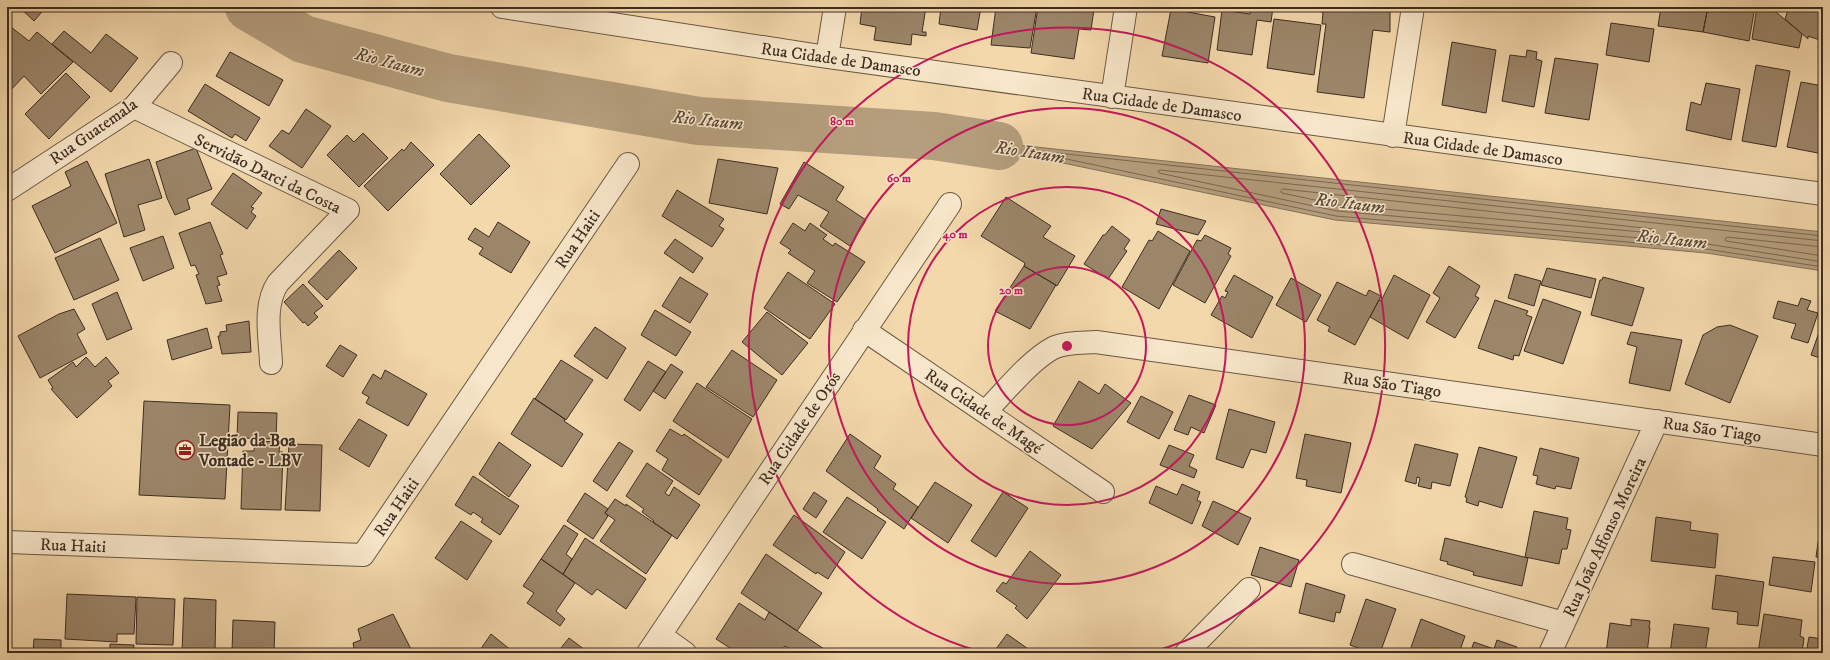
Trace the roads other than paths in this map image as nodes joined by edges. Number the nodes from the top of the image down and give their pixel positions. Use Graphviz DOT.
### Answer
graph roads {
  1 [pos="502,7"];
  2 [pos="835,7"];
  3 [pos="1126,7"];
  4 [pos="1413,7"];
  5 [pos="547,11"];
  6 [pos="826,57"];
  7 [pos="171,63"];
  8 [pos="1112,97"];
  9 [pos="134,107"];
  10 [pos="1393,136"];
  11 [pos="628,164"];
  12 [pos="7,190"];
  13 [pos="1823,194"];
  14 [pos="950,204"];
  15 [pos="864,330"];
  16 [pos="271,363"];
  17 [pos="985,412"];
  18 [pos="1657,421"];
  19 [pos="1823,446"];
  20 [pos="1103,492"];
  21 [pos="7,542"];
  22 [pos="1353,564"];
  23 [pos="1249,589"];
  24 [pos="1564,623"];
  25 [pos="660,635"];
  26 [pos="648,653"];
  27 [pos="685,653"];
  28 [pos="1186,653"];
  29 [pos="1550,653"];
  1 -- 5 [label="street, Rua Cidade de Damasco"];
  2 -- 6 [label="street"];
  3 -- 8 [label="street"];
  4 -- 10 [label="street"];
  5 -- 6 [label="street, Rua Cidade de Damasco"];
  6 -- 8 [label="street, Rua Cidade de Damasco"];
  7 -- 9 [label="street, Rua Guatemala"];
  8 -- 10 [label="street, Rua Cidade de Damasco"];
  9 -- 12 [label="street, Rua Guatemala"];
  9 -- 16 [label="street, Servidão Darci da Costa"];
  10 -- 13 [label="street, Rua Cidade de Damasco"];
  11 -- 21 [label="street, Rua Haiti"];
  14 -- 15 [label="street, Rua Cidade de Orós"];
  15 -- 17 [label="street, Rua Cidade de Magé"];
  15 -- 25 [label="street, Rua Cidade de Orós"];
  17 -- 18 [label="street, Rua São Tiago"];
  17 -- 20 [label="street, Rua Cidade de Magé"];
  18 -- 19 [label="street, Rua São Tiago"];
  18 -- 24 [label="street, Rua João Affonso Moreira"];
  22 -- 24 [label="street"];
  23 -- 28 [label="street"];
  24 -- 29 [label="street, Rua João Affonso Moreira"];
  25 -- 26 [label="street, Rua Cidade de Orós"];
  25 -- 27 [label="street"];
}
